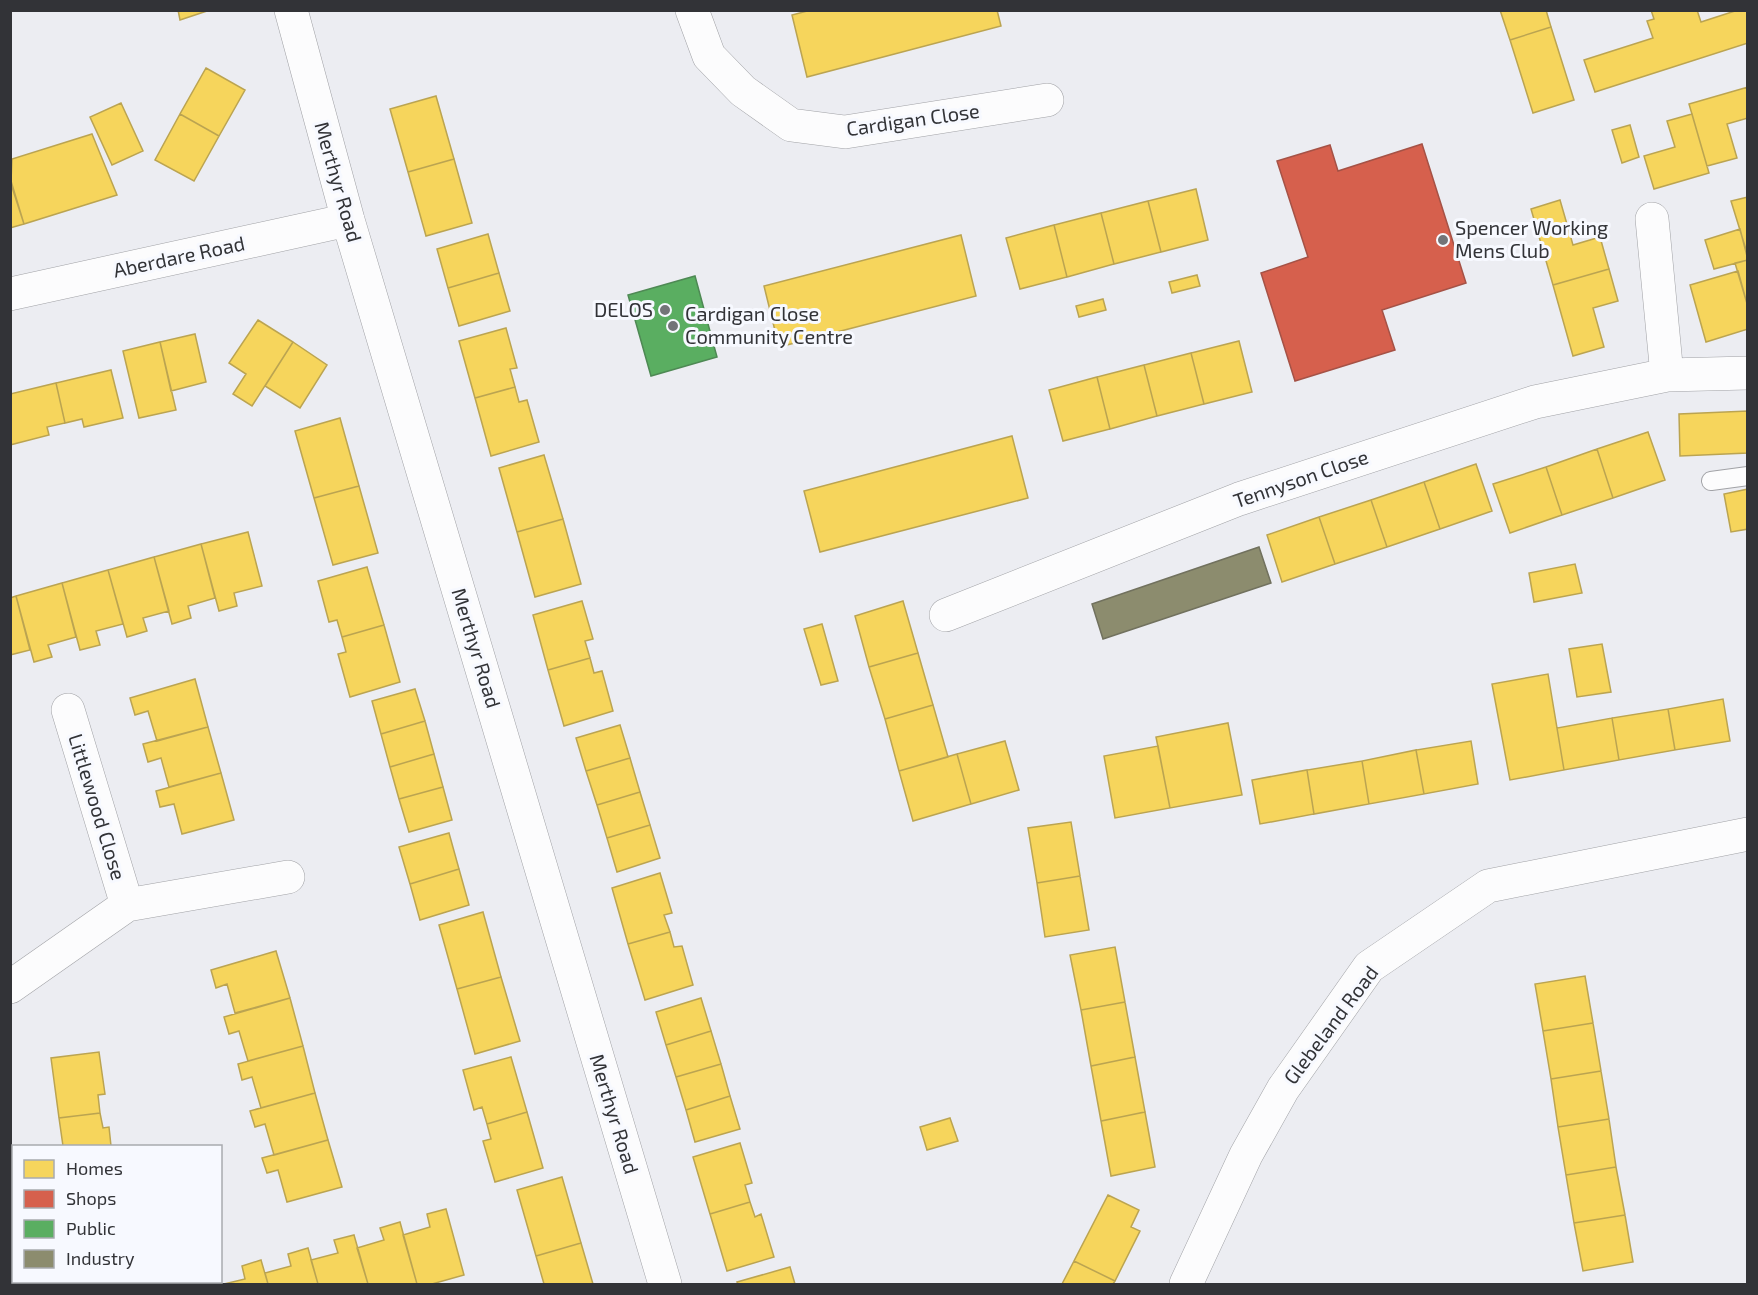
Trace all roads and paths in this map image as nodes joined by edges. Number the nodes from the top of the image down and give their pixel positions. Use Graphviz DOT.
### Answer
graph roads {
  1 [pos="291,10"];
  2 [pos="692,10"];
  3 [pos="1047,100"];
  4 [pos="1652,219"];
  5 [pos="348,220"];
  6 [pos="10,294"];
  7 [pos="1748,373"];
  8 [pos="1667,375"];
  9 [pos="1748,476"];
  10 [pos="1711,481"];
  11 [pos="946,615"];
  12 [pos="68,710"];
  13 [pos="1748,834"];
  14 [pos="288,877"];
  15 [pos="127,905"];
  16 [pos="10,987"];
  17 [pos="664,1284"];
  18 [pos="1186,1284"];
  1 -- 5 [label="street, Merthyr Road"];
  2 -- 3 [label="street, Cardigan Close"];
  4 -- 8 [label="street"];
  5 -- 6 [label="street, Aberdare Road"];
  5 -- 17 [label="street, Merthyr Road"];
  7 -- 8 [label="street, Tennyson Close"];
  8 -- 11 [label="street, Tennyson Close"];
  9 -- 10 [label="lane"];
  12 -- 15 [label="street, Littlewood Close"];
  13 -- 18 [label="street, Glebeland Road"];
  14 -- 15 [label="street, Littlewood Close"];
  15 -- 16 [label="street, Littlewood Close"];
}
